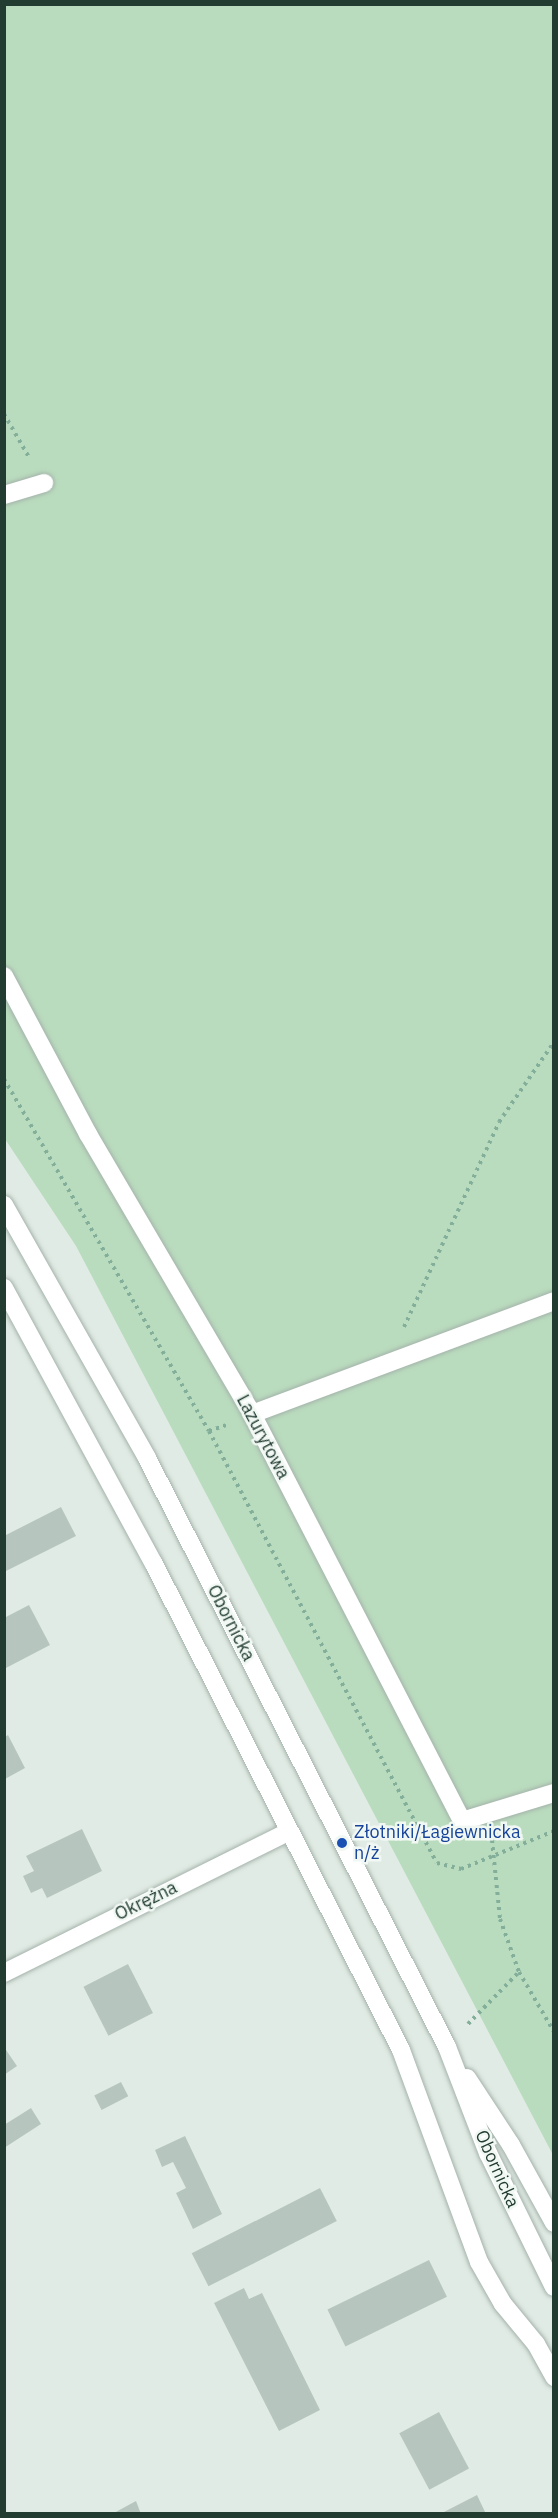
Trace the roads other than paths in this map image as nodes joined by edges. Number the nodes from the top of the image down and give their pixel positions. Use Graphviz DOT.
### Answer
graph roads {
  1 [pos="44,483"];
  2 [pos="4,495"];
  3 [pos="4,976"];
  4 [pos="4,1204"];
  5 [pos="4,1288"];
  6 [pos="554,1301"];
  7 [pos="252,1414"];
  8 [pos="554,1793"];
  9 [pos="288,1832"];
  10 [pos="4,1973"];
  11 [pos="447,2047"];
  12 [pos="554,2223"];
  13 [pos="554,2288"];
  14 [pos="554,2377"];
  1 -- 2 [label="street"];
  3 -- 7 [label="street, Lazurytowa"];
  4 -- 11 [label="street, Obornicka"];
  5 -- 9 [label="street"];
  6 -- 7 [label="street"];
  7 -- 8 [label="street, Lazurytowa"];
  9 -- 10 [label="street, Okrężna"];
  9 -- 14 [label="street"];
  11 -- 12 [label="street, Obornicka"];
  11 -- 13 [label="street, Obornicka"];
}
